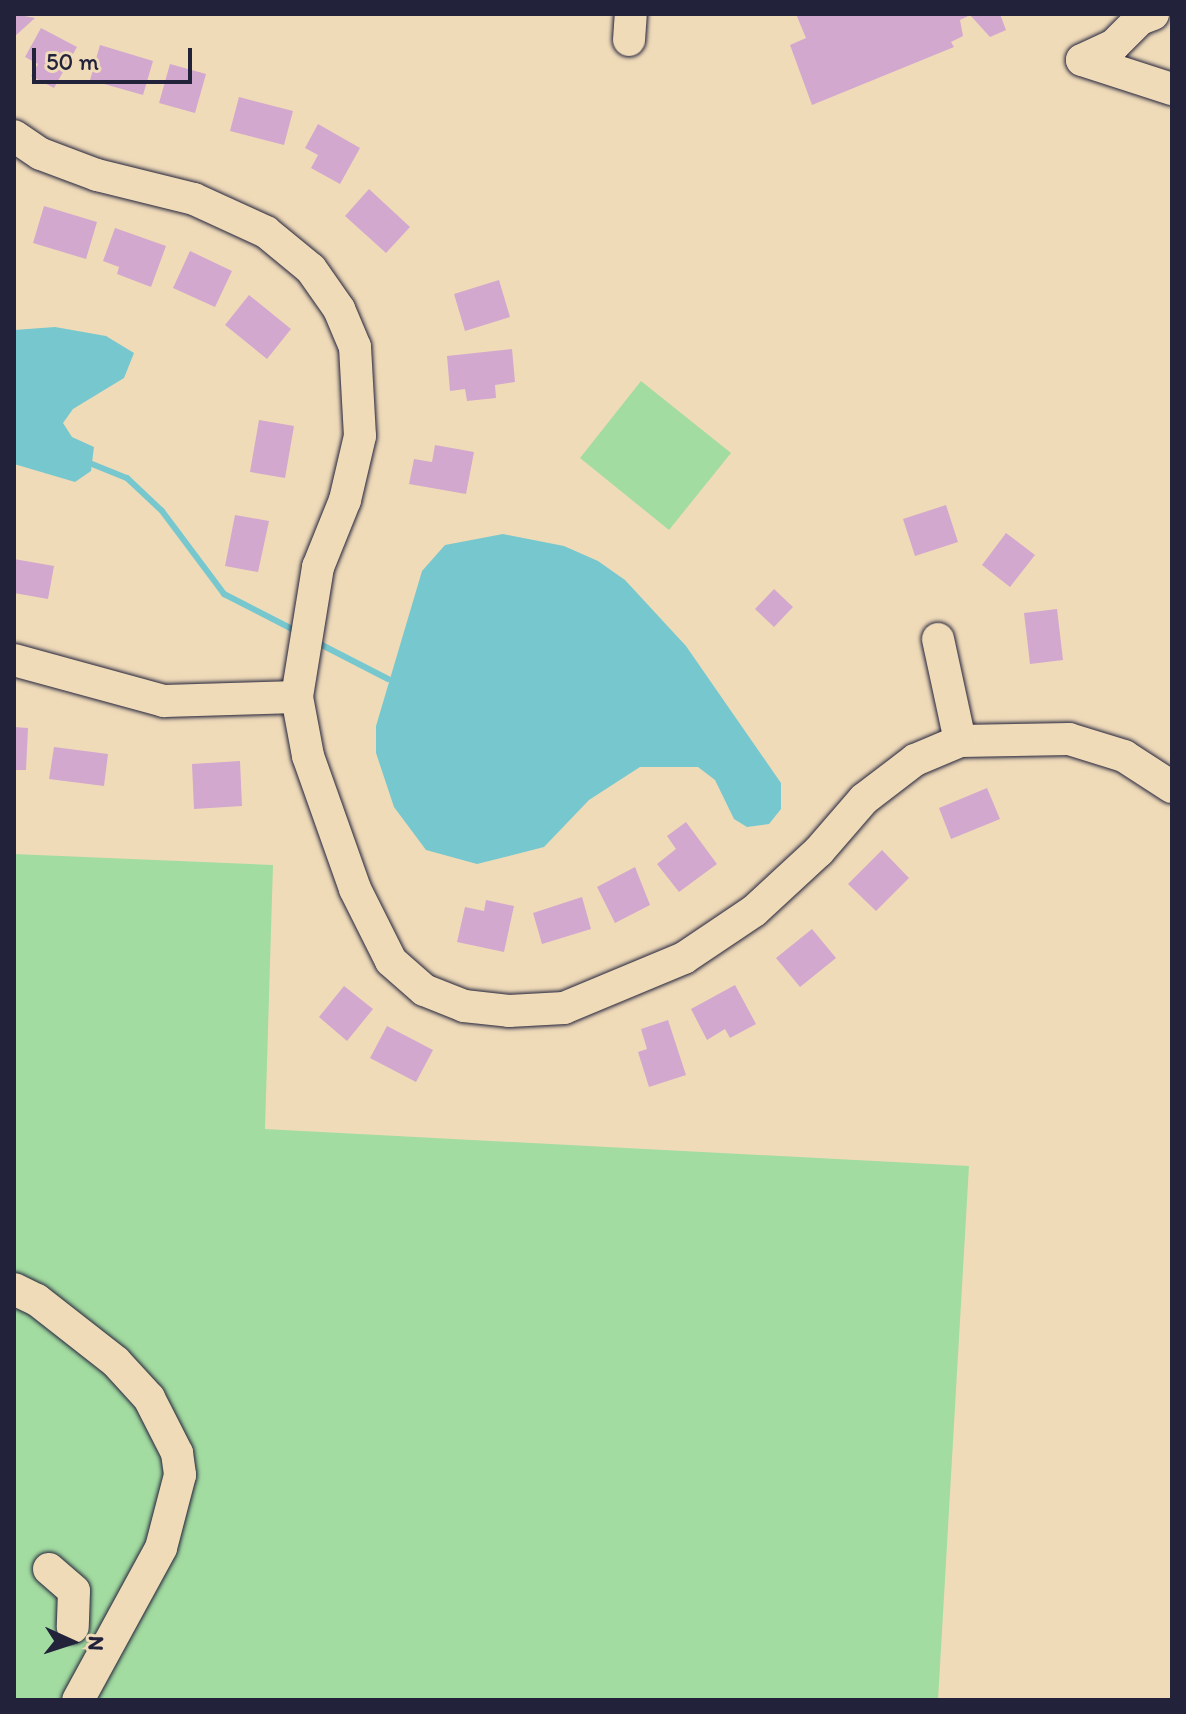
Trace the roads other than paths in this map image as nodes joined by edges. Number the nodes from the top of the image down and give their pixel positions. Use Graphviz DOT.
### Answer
graph roads {
  1 [pos="1153,14"];
  2 [pos="1172,89"];
  3 [pos="14,136"];
  4 [pos="938,639"];
  5 [pos="14,660"];
  6 [pos="297,697"];
  7 [pos="960,741"];
  8 [pos="1172,787"];
  9 [pos="14,1289"];
  10 [pos="49,1569"];
  11 [pos="73,1627"];
  12 [pos="78,1700"];
  1 -- 2 [label="street"];
  3 -- 6 [label="street"];
  4 -- 7 [label="street"];
  5 -- 6 [label="street"];
  6 -- 7 [label="street"];
  7 -- 8 [label="street"];
  9 -- 12 [label="street"];
  10 -- 11 [label="street"];
}
